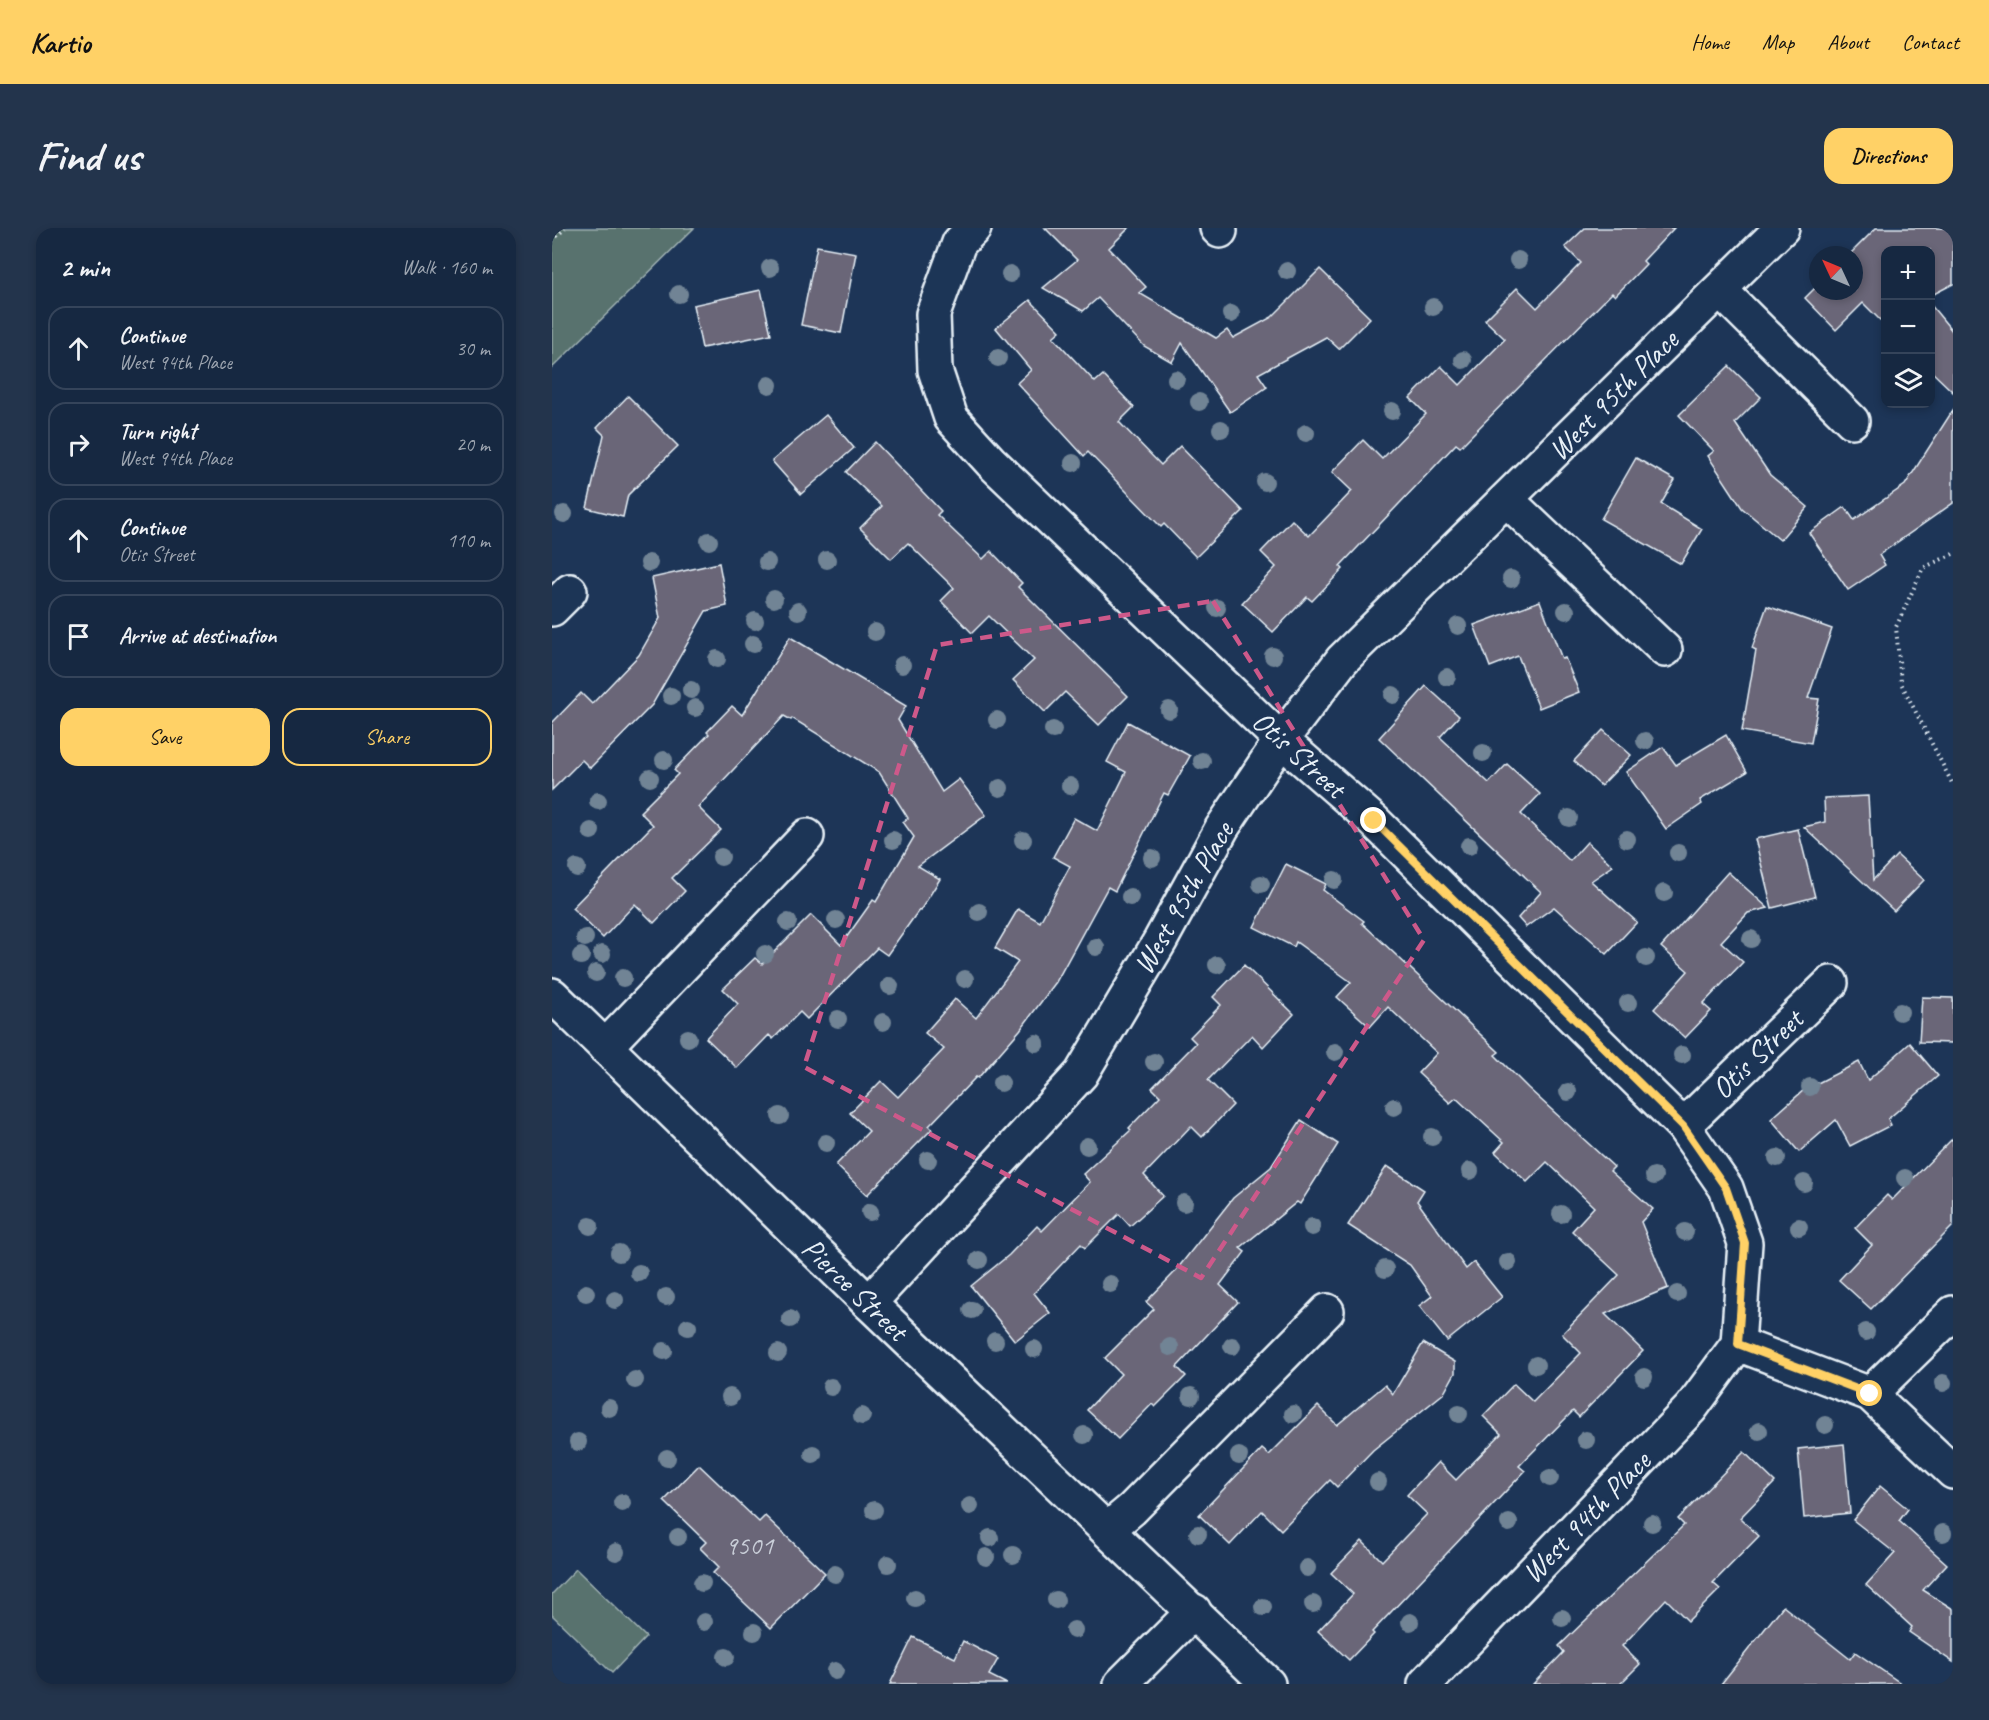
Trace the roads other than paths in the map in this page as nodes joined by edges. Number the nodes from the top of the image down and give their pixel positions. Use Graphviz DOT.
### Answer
graph roads {
  1 [pos="974,228"];
  2 [pos="1782,228"];
  3 [pos="1720,290"];
  4 [pos="1852,421"];
  5 [pos="1507,500"];
  6 [pos="1665,650"];
  7 [pos="1281,740"];
  8 [pos="807,836"];
  9 [pos="1831,982"];
  10 [pos="552,995"];
  11 [pos="605,1047"];
  12 [pos="1683,1126"];
  13 [pos="869,1303"];
  14 [pos="1327,1311"];
  15 [pos="1953,1313"];
  16 [pos="1738,1344"];
  17 [pos="1870,1394"];
  18 [pos="1953,1472"];
  19 [pos="1108,1530"];
  20 [pos="1194,1611"];
  21 [pos="1121,1684"];
  22 [pos="1268,1684"];
  23 [pos="1425,1684"];
  1 -- 7 [label="street, Otis Street"];
  2 -- 3 [label="street, West 95th Place"];
  3 -- 4 [label="street"];
  3 -- 5 [label="street, West 95th Place"];
  5 -- 6 [label="street"];
  5 -- 7 [label="street, West 95th Place"];
  7 -- 12 [label="street, Otis Street"];
  7 -- 13 [label="street, West 95th Place"];
  8 -- 11 [label="street"];
  9 -- 12 [label="street, Otis Street"];
  10 -- 11 [label="street, Pierce Street"];
  11 -- 13 [label="street, Pierce Street"];
  12 -- 16 [label="street, Otis Street"];
  13 -- 19 [label="street, Pierce Street"];
  14 -- 19 [label="street"];
  15 -- 17 [label="street"];
  16 -- 17 [label="street"];
  16 -- 23 [label="street, West 94th Place"];
  17 -- 18 [label="street"];
  19 -- 20 [label="street, Pierce Street"];
  20 -- 21 [label="street"];
  20 -- 22 [label="street, Pierce Street"];
}
